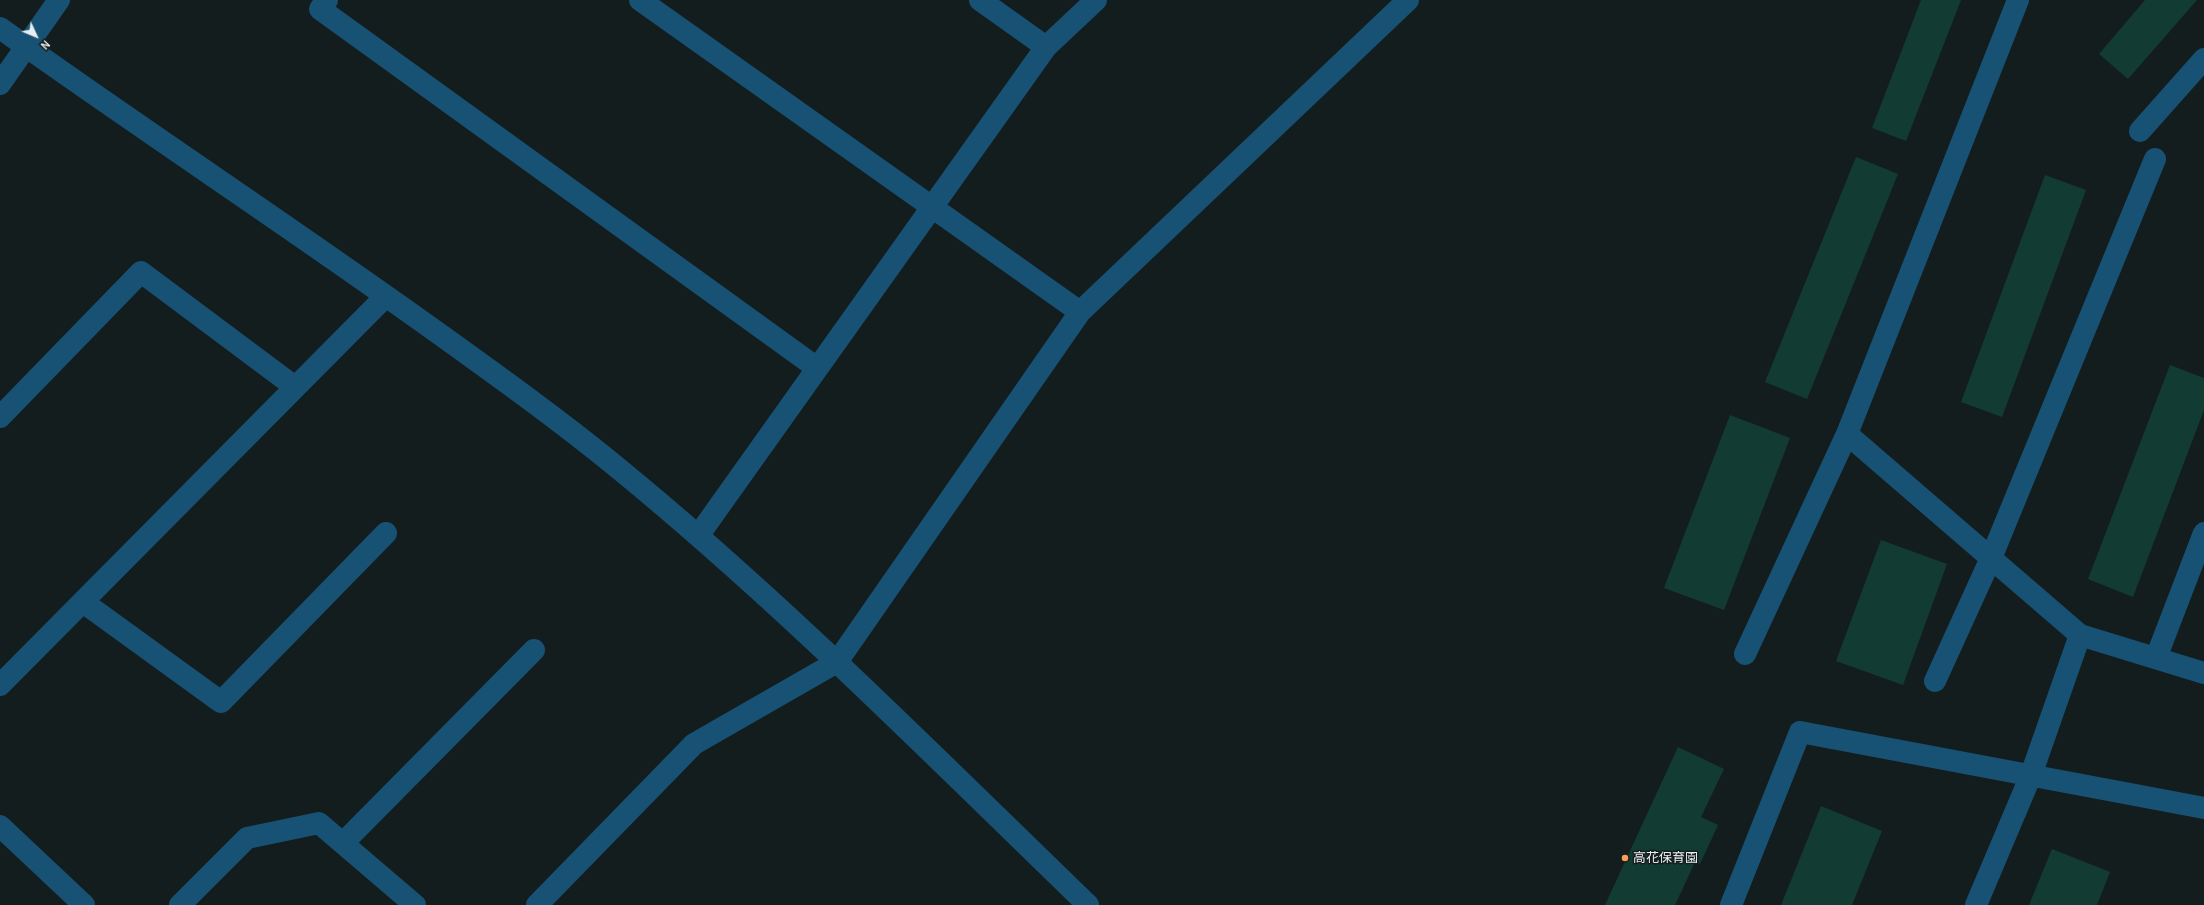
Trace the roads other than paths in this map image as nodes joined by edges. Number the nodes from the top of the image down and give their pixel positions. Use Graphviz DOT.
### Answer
graph roads {
  1 [pos="59,0"];
  2 [pos="327,0"];
  3 [pos="640,0"];
  4 [pos="980,0"];
  5 [pos="1096,0"];
  6 [pos="1408,0"];
  7 [pos="2018,0"];
  8 [pos="0,28"];
  9 [pos="27,47"];
  10 [pos="1046,47"];
  11 [pos="2204,59"];
  12 [pos="0,84"];
  13 [pos="2140,131"];
  14 [pos="2155,159"];
  15 [pos="932,207"];
  16 [pos="386,296"];
  17 [pos="1080,312"];
  18 [pos="817,368"];
  19 [pos="295,387"];
  20 [pos="0,417"];
  21 [pos="1847,434"];
  22 [pos="386,533"];
  23 [pos="2204,533"];
  24 [pos="698,536"];
  25 [pos="1991,558"];
  26 [pos="83,602"];
  27 [pos="2080,636"];
  28 [pos="534,650"];
  29 [pos="1745,654"];
  30 [pos="2156,658"];
  31 [pos="837,662"];
  32 [pos="2204,673"];
  33 [pos="1935,681"];
  34 [pos="0,685"];
  35 [pos="2031,775"];
  36 [pos="2204,808"];
  37 [pos="0,826"];
  38 [pos="343,843"];
  39 [pos="84,905"];
  40 [pos="180,905"];
  41 [pos="415,905"];
  42 [pos="537,905"];
  43 [pos="1088,905"];
  44 [pos="1731,905"];
  45 [pos="1976,905"];
  1 -- 9 [label="street"];
  2 -- 18 [label="street"];
  3 -- 15 [label="street"];
  4 -- 10 [label="street"];
  5 -- 10 [label="street"];
  6 -- 17 [label="street"];
  7 -- 21 [label="street"];
  8 -- 9 [label="street"];
  9 -- 12 [label="street"];
  9 -- 16 [label="street"];
  10 -- 15 [label="street"];
  11 -- 13 [label="street"];
  14 -- 25 [label="street"];
  15 -- 17 [label="street"];
  15 -- 18 [label="street"];
  16 -- 19 [label="street"];
  16 -- 24 [label="street"];
  17 -- 31 [label="street"];
  18 -- 24 [label="street"];
  19 -- 20 [label="street"];
  19 -- 26 [label="street"];
  21 -- 25 [label="street"];
  21 -- 29 [label="street"];
  22 -- 26 [label="street"];
  23 -- 30 [label="street"];
  24 -- 31 [label="street"];
  25 -- 27 [label="street"];
  25 -- 33 [label="street"];
  26 -- 34 [label="street"];
  27 -- 30 [label="street"];
  27 -- 35 [label="street"];
  28 -- 38 [label="street"];
  30 -- 32 [label="street"];
  31 -- 42 [label="street"];
  31 -- 43 [label="street"];
  35 -- 36 [label="street"];
  35 -- 44 [label="street"];
  35 -- 45 [label="street"];
  37 -- 39 [label="street"];
  38 -- 40 [label="street"];
  38 -- 41 [label="street"];
}
